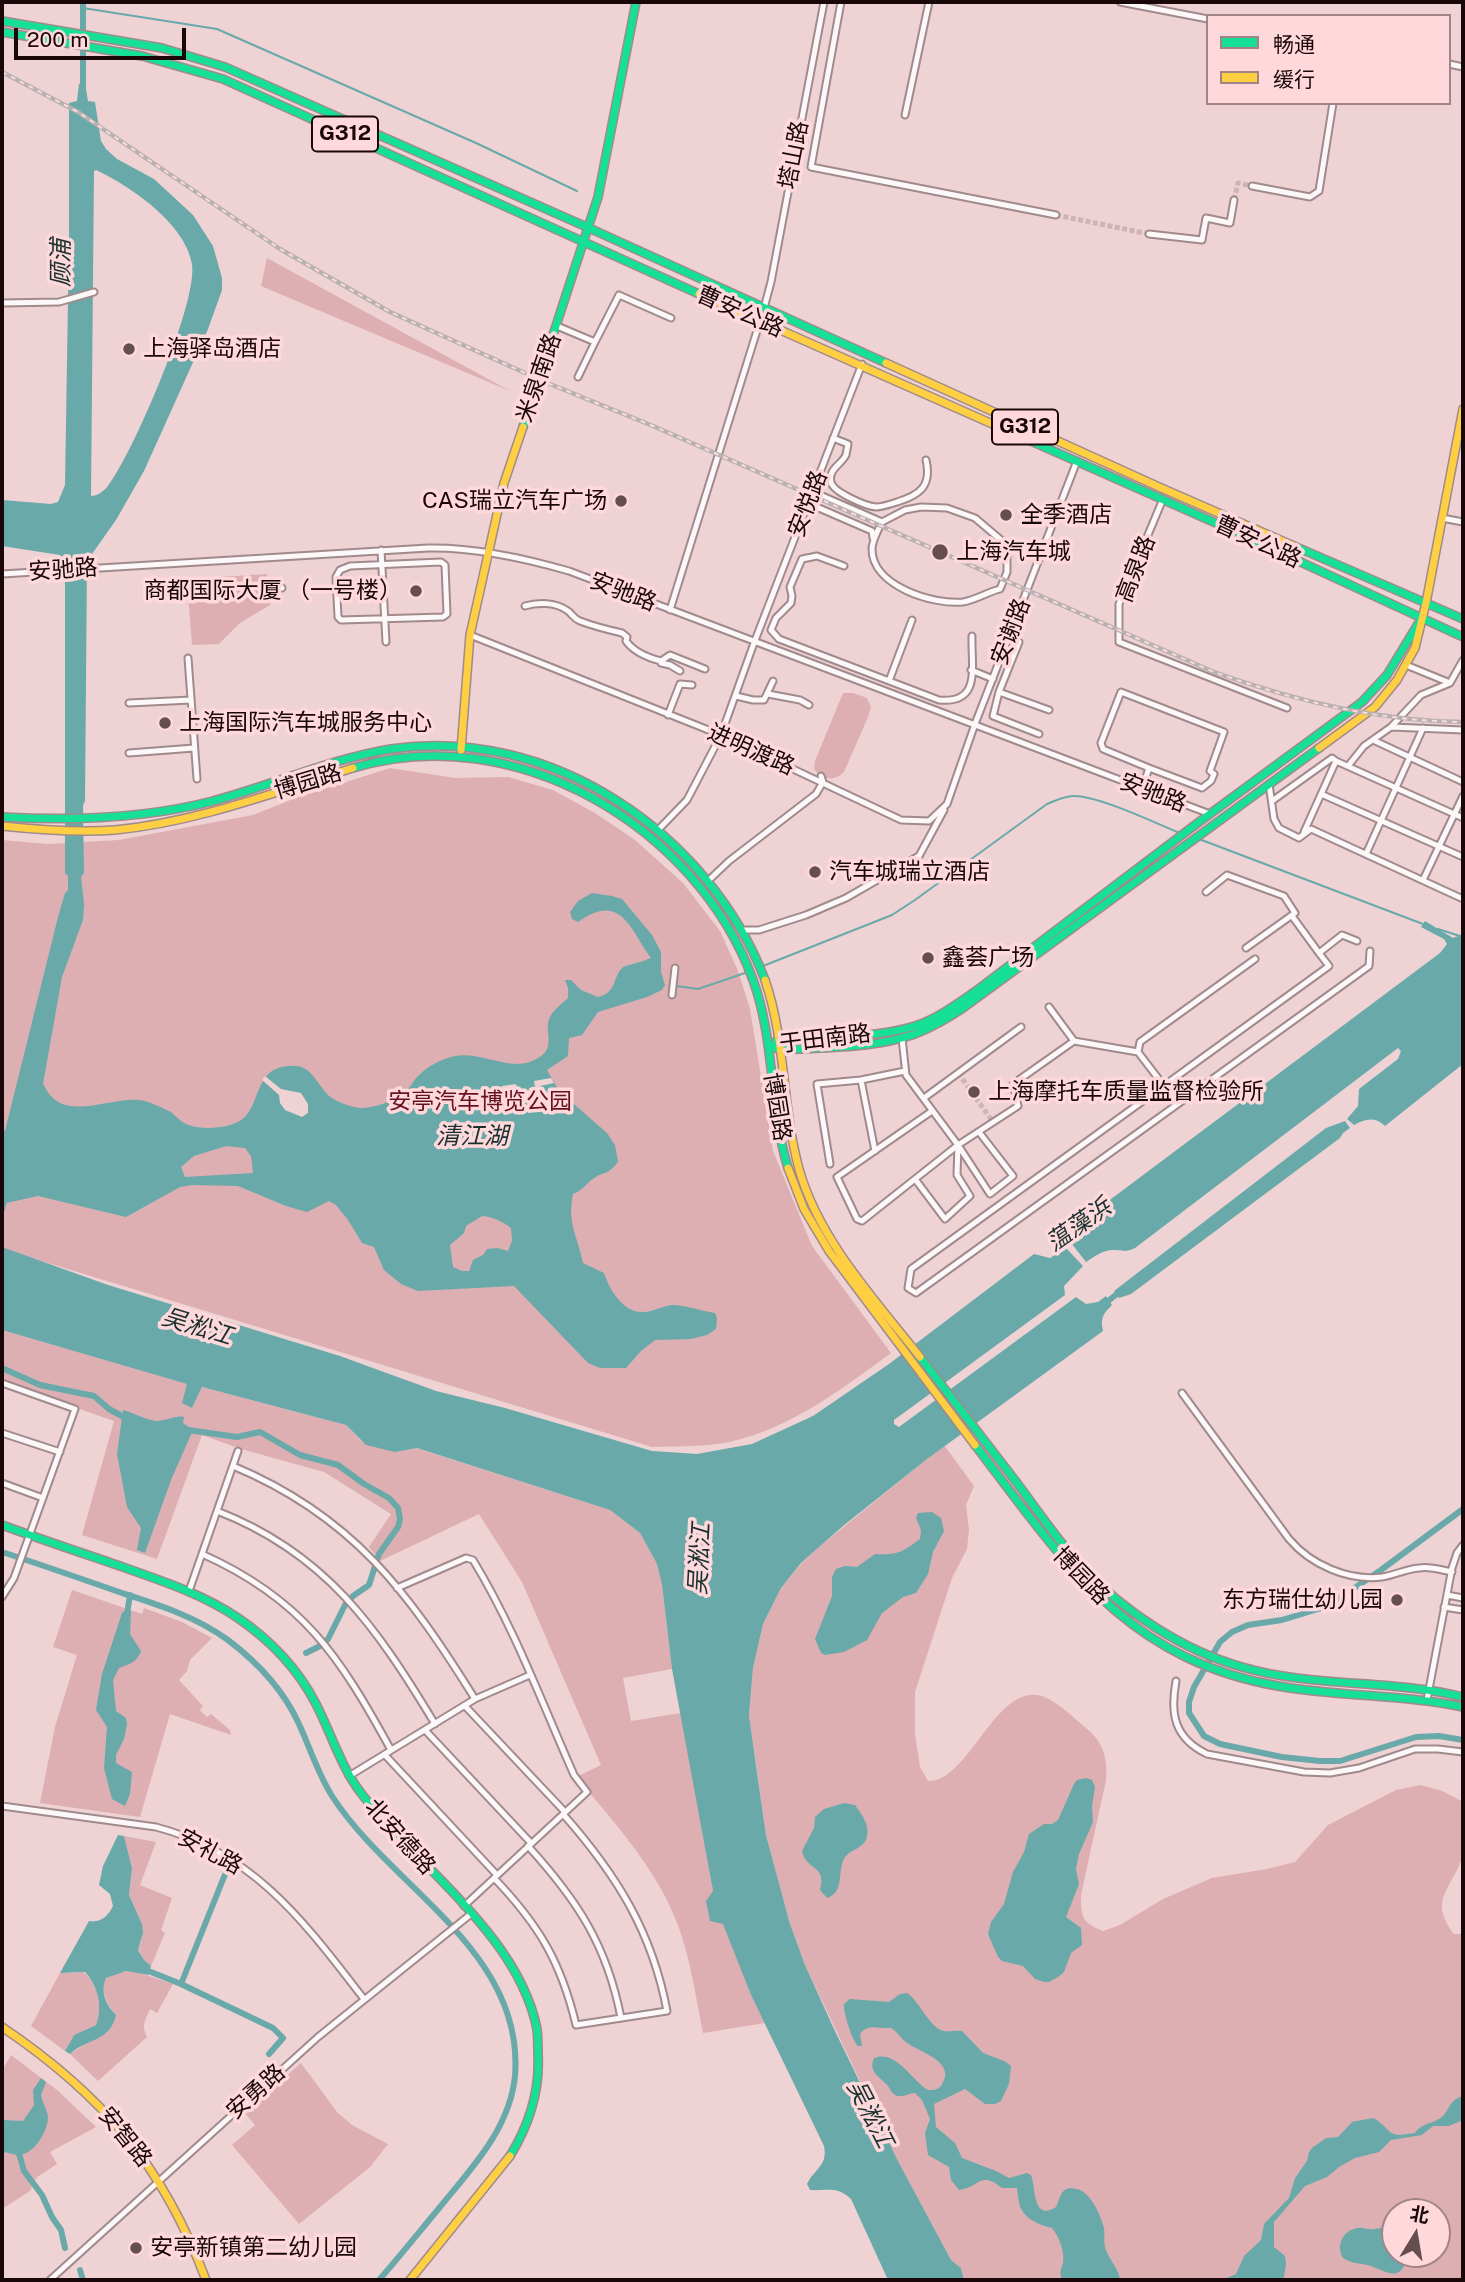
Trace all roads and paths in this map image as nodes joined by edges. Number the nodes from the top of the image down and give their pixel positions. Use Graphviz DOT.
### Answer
graph roads {
  1 [pos="636,2"];
  2 [pos="824,2"];
  3 [pos="841,2"];
  4 [pos="929,2"];
  5 [pos="1121,2"];
  6 [pos="1206,19"];
  7 [pos="2,21"];
  8 [pos="2,32"];
  9 [pos="1333,105"];
  10 [pos="905,115"];
  11 [pos="1252,186"];
  12 [pos="1234,200"];
  13 [pos="1056,215"];
  14 [pos="589,228"];
  15 [pos="1149,234"];
  16 [pos="584,243"];
  17 [pos="94,292"];
  18 [pos="2,303"];
  19 [pos="764,308"];
  20 [pos="671,318"];
  21 [pos="760,321"];
  22 [pos="557,326"];
  23 [pos="595,342"];
  24 [pos="862,364"];
  25 [pos="579,377"];
  26 [pos="1463,410"];
  27 [pos="833,438"];
  28 [pos="926,460"];
  29 [pos="1077,461"];
  30 [pos="813,492"];
  31 [pos="1163,499"];
  32 [pos="806,510"];
  33 [pos="1442,518"];
  34 [pos="882,522"];
  35 [pos="1463,522"];
  36 [pos="874,541"];
  37 [pos="382,550"];
  38 [pos="487,553"];
  39 [pos="382,565"];
  40 [pos="844,566"];
  41 [pos="2,574"];
  42 [pos="272,588"];
  43 [pos="282,588"];
  44 [pos="1426,603"];
  45 [pos="526,606"];
  46 [pos="670,610"];
  47 [pos="1422,617"];
  48 [pos="385,619"];
  49 [pos="1463,619"];
  50 [pos="912,620"];
  51 [pos="470,635"];
  52 [pos="972,636"];
  53 [pos="1463,636"];
  54 [pos="386,642"];
  55 [pos="1019,642"];
  56 [pos="754,643"];
  57 [pos="188,658"];
  58 [pos="1463,660"];
  59 [pos="662,661"];
  60 [pos="1406,665"];
  61 [pos="705,669"];
  62 [pos="971,670"];
  63 [pos="680,671"];
  64 [pos="993,679"];
  65 [pos="773,681"];
  66 [pos="890,681"];
  67 [pos="1450,684"];
  68 [pos="692,685"];
  69 [pos="886,691"];
  70 [pos="999,692"];
  71 [pos="768,694"];
  72 [pos="736,696"];
  73 [pos="191,700"];
  74 [pos="129,703"];
  75 [pos="809,705"];
  76 [pos="1287,708"];
  77 [pos="1049,710"];
  78 [pos="668,715"];
  79 [pos="975,724"];
  80 [pos="1391,727"];
  81 [pos="1423,728"];
  82 [pos="1463,730"];
  83 [pos="1039,734"];
  84 [pos="721,735"];
  85 [pos="1373,740"];
  86 [pos="194,748"];
  87 [pos="461,748"];
  88 [pos="129,753"];
  89 [pos="1410,757"];
  90 [pos="460,758"];
  91 [pos="1336,761"];
  92 [pos="1348,766"];
  93 [pos="1149,768"];
  94 [pos="197,779"];
  95 [pos="822,779"];
  96 [pos="1463,782"];
  97 [pos="1269,785"];
  98 [pos="1396,788"];
  99 [pos="1142,789"];
  100 [pos="1321,794"];
  101 [pos="1463,796"];
  102 [pos="1272,801"];
  103 [pos="947,804"];
  104 [pos="1210,814"];
  105 [pos="1454,814"];
  106 [pos="2,817"];
  107 [pos="1463,818"];
  108 [pos="1381,820"];
  109 [pos="2,826"];
  110 [pos="658,830"];
  111 [pos="1302,835"];
  112 [pos="1439,846"];
  113 [pos="1366,854"];
  114 [pos="1463,857"];
  115 [pos="1423,880"];
  116 [pos="708,881"];
  117 [pos="1206,892"];
  118 [pos="1463,899"];
  119 [pos="1292,916"];
  120 [pos="742,930"];
  121 [pos="1357,941"];
  122 [pos="1246,948"];
  123 [pos="1370,951"];
  124 [pos="1320,953"];
  125 [pos="1255,959"];
  126 [pos="675,968"];
  127 [pos="1013,968"];
  128 [pos="672,995"];
  129 [pos="1049,1007"];
  130 [pos="1021,1027"];
  131 [pos="902,1038"];
  132 [pos="779,1040"];
  133 [pos="1074,1041"];
  134 [pos="769,1045"];
  135 [pos="780,1050"];
  136 [pos="1138,1052"];
  137 [pos="905,1071"];
  138 [pos="861,1080"];
  139 [pos="1164,1086"];
  140 [pos="924,1098"];
  141 [pos="932,1111"];
  142 [pos="979,1132"];
  143 [pos="958,1145"];
  144 [pos="875,1151"];
  145 [pos="830,1164"];
  146 [pos="915,1180"];
  147 [pos="2,1383"];
  148 [pos="1182,1393"];
  149 [pos="2,1433"];
  150 [pos="238,1451"];
  151 [pos="60,1452"];
  152 [pos="233,1466"];
  153 [pos="2,1482"];
  154 [pos="43,1498"];
  155 [pos="217,1511"];
  156 [pos="2,1525"];
  157 [pos="30,1535"];
  158 [pos="1463,1545"];
  159 [pos="202,1553"];
  160 [pos="1452,1572"];
  161 [pos="397,1588"];
  162 [pos="189,1591"];
  163 [pos="1447,1595"];
  164 [pos="2,1597"];
  165 [pos="1463,1598"];
  166 [pos="1444,1607"];
  167 [pos="1463,1610"];
  168 [pos="530,1675"];
  169 [pos="1176,1681"];
  170 [pos="1428,1689"];
  171 [pos="1463,1697"];
  172 [pos="475,1699"];
  173 [pos="1427,1700"];
  174 [pos="466,1706"];
  175 [pos="1463,1707"];
  176 [pos="435,1724"];
  177 [pos="425,1730"];
  178 [pos="391,1750"];
  179 [pos="1463,1752"];
  180 [pos="385,1755"];
  181 [pos="349,1776"];
  182 [pos="2,1806"];
  183 [pos="564,1813"];
  184 [pos="530,1845"];
  185 [pos="496,1877"];
  186 [pos="464,1906"];
  187 [pos="471,1914"];
  188 [pos="364,1999"];
  189 [pos="621,2018"];
  190 [pos="2,2027"];
  191 [pos="159,2180"];
  192 [pos="50,2280"];
  193 [pos="206,2280"];
  194 [pos="410,2280"];
  1 -- 14 [label="main road, 米泉南路"];
  2 -- 19 [label="street, 塔山路"];
  3 -- 13 [label="street"];
  4 -- 10 [label="street"];
  5 -- 6 [label="street"];
  7 -- 14 [label="main road, 曹安公路 / G312"];
  8 -- 16 [label="main road, 曹安公路 / G312"];
  9 -- 11 [label="street"];
  12 -- 15 [label="street"];
  14 -- 16 [label="main road, 米泉南路"];
  14 -- 19 [label="main road, 曹安公路 / G312"];
  16 -- 21 [label="main road, 曹安公路 / G312"];
  16 -- 22 [label="main road, 米泉南路"];
  17 -- 18 [label="street"];
  19 -- 44 [label="main road, 曹安公路 / G312"];
  20 -- 23 [label="street"];
  21 -- 24 [label="main road, 曹安公路 / G312"];
  21 -- 46 [label="street"];
  22 -- 23 [label="street"];
  22 -- 38 [label="main road, 米泉南路"];
  23 -- 25 [label="street"];
  24 -- 27 [label="street, 安悦路"];
  24 -- 29 [label="main road, 曹安公路 / G312"];
  26 -- 33 [label="main road"];
  27 -- 28 [label="street"];
  27 -- 30 [label="street, 安悦路"];
  29 -- 31 [label="main road, 曹安公路 / G312"];
  29 -- 64 [label="street, 安谢路"];
  30 -- 32 [label="street, 安悦路"];
  30 -- 34 [label="street"];
  31 -- 47 [label="main road, 曹安公路 / G312"];
  31 -- 76 [label="street, 高泉路"];
  32 -- 36 [label="street"];
  32 -- 56 [label="street, 安悦路"];
  33 -- 35 [label="street"];
  33 -- 44 [label="main road"];
  34 -- 36 [label="street"];
  34 -- 36 [label="street"];
  37 -- 38 [label="street, 安驰路"];
  37 -- 39 [label="street"];
  37 -- 41 [label="street, 安驰路"];
  38 -- 46 [label="street, 安驰路"];
  38 -- 51 [label="main road, 米泉南路"];
  39 -- 48 [label="street"];
  39 -- 48 [label="street"];
  39 -- 48 [label="street"];
  40 -- 66 [label="street"];
  42 -- 43 [label="street"];
  44 -- 47 [label="main road"];
  44 -- 49 [label="main road, 曹安公路 / G312"];
  45 -- 59 [label="street"];
  46 -- 56 [label="street, 安驰路"];
  47 -- 53 [label="main road, 曹安公路 / G312"];
  47 -- 60 [label="main road, 于田南路"];
  47 -- 104 [label="main road, 于田南路"];
  48 -- 54 [label="street"];
  50 -- 66 [label="street"];
  51 -- 78 [label="street, 进明渡路"];
  51 -- 87 [label="main road, 米泉南路"];
  52 -- 62 [label="street"];
  55 -- 70 [label="street"];
  56 -- 69 [label="street, 安驰路"];
  56 -- 72 [label="street, 安悦路"];
  57 -- 73 [label="street"];
  58 -- 67 [label="street"];
  59 -- 61 [label="street"];
  59 -- 63 [label="street"];
  60 -- 67 [label="street"];
  60 -- 97 [label="main road, 于田南路"];
  62 -- 64 [label="street"];
  62 -- 66 [label="street"];
  64 -- 79 [label="street, 安谢路"];
  65 -- 71 [label="street"];
  66 -- 69 [label="street"];
  67 -- 80 [label="street"];
  68 -- 78 [label="street"];
  69 -- 79 [label="street, 安驰路"];
  70 -- 77 [label="street"];
  70 -- 83 [label="street"];
  71 -- 72 [label="street"];
  71 -- 75 [label="street"];
  72 -- 84 [label="street, 安悦路"];
  73 -- 74 [label="street"];
  73 -- 86 [label="street"];
  78 -- 84 [label="street, 进明渡路"];
  79 -- 99 [label="street, 安驰路"];
  79 -- 103 [label="street"];
  80 -- 81 [label="street"];
  80 -- 85 [label="street"];
  81 -- 82 [label="street"];
  81 -- 89 [label="street"];
  84 -- 95 [label="street, 进明渡路"];
  84 -- 110 [label="street, 安悦路"];
  85 -- 89 [label="street"];
  85 -- 92 [label="street"];
  86 -- 88 [label="street"];
  86 -- 94 [label="street"];
  87 -- 90 [label="main road, 米泉南路"];
  87 -- 106 [label="main road, 博园路"];
  87 -- 110 [label="main road, 博园路"];
  89 -- 96 [label="street"];
  89 -- 98 [label="street"];
  90 -- 109 [label="main road, 博园路"];
  90 -- 134 [label="main road, 博园路"];
  91 -- 92 [label="street"];
  91 -- 100 [label="street"];
  91 -- 102 [label="street"];
  92 -- 98 [label="street"];
  93 -- 93 [label="street"];
  93 -- 99 [label="street"];
  95 -- 103 [label="street, 进明渡路"];
  95 -- 116 [label="street"];
  97 -- 102 [label="street"];
  97 -- 127 [label="main road, 于田南路"];
  98 -- 105 [label="street"];
  98 -- 108 [label="street"];
  99 -- 104 [label="street, 安驰路"];
  100 -- 108 [label="street"];
  100 -- 111 [label="street"];
  101 -- 105 [label="street"];
  102 -- 111 [label="street"];
  103 -- 120 [label="street"];
  104 -- 127 [label="main road, 于田南路"];
  105 -- 107 [label="street"];
  105 -- 112 [label="street"];
  108 -- 112 [label="street"];
  108 -- 113 [label="street"];
  110 -- 116 [label="main road, 博园路"];
  111 -- 113 [label="street"];
  112 -- 114 [label="street"];
  112 -- 115 [label="street"];
  113 -- 115 [label="street"];
  115 -- 118 [label="street"];
  116 -- 120 [label="main road, 博园路"];
  117 -- 119 [label="street"];
  119 -- 122 [label="street"];
  119 -- 124 [label="street"];
  120 -- 132 [label="main road, 博园路"];
  121 -- 124 [label="street"];
  123 -- 139 [label="street"];
  124 -- 139 [label="street"];
  125 -- 136 [label="street"];
  126 -- 128 [label="street"];
  127 -- 131 [label="main road, 于田南路"];
  127 -- 132 [label="main road, 于田南路"];
  129 -- 133 [label="street"];
  130 -- 140 [label="street"];
  131 -- 135 [label="main road, 于田南路"];
  131 -- 137 [label="street"];
  132 -- 134 [label="main road, 于田南路"];
  132 -- 135 [label="main road, 博园路"];
  133 -- 136 [label="street"];
  133 -- 142 [label="street"];
  134 -- 135 [label="main road, 于田南路"];
  134 -- 173 [label="main road, 博园路"];
  135 -- 170 [label="main road, 博园路"];
  136 -- 139 [label="street"];
  137 -- 138 [label="street"];
  137 -- 140 [label="street"];
  138 -- 144 [label="street"];
  138 -- 145 [label="street"];
  140 -- 141 [label="street"];
  141 -- 143 [label="street"];
  141 -- 144 [label="street"];
  142 -- 143 [label="street"];
  142 -- 143 [label="street"];
  143 -- 146 [label="street"];
  143 -- 146 [label="street"];
  144 -- 146 [label="street"];
  147 -- 151 [label="street"];
  148 -- 160 [label="street"];
  149 -- 151 [label="street"];
  150 -- 152 [label="street"];
  151 -- 154 [label="street"];
  152 -- 155 [label="street"];
  152 -- 161 [label="street"];
  153 -- 154 [label="street"];
  154 -- 157 [label="street"];
  155 -- 159 [label="street"];
  155 -- 176 [label="street"];
  156 -- 157 [label="main road, 北安德路"];
  157 -- 162 [label="main road, 北安德路"];
  157 -- 164 [label="street"];
  158 -- 160 [label="street"];
  159 -- 162 [label="street"];
  159 -- 178 [label="street"];
  160 -- 163 [label="street"];
  161 -- 168 [label="street"];
  161 -- 172 [label="street"];
  162 -- 181 [label="main road, 北安德路"];
  163 -- 165 [label="street"];
  163 -- 166 [label="street"];
  166 -- 167 [label="street"];
  166 -- 170 [label="street"];
  168 -- 172 [label="street"];
  168 -- 183 [label="street"];
  169 -- 179 [label="street"];
  170 -- 171 [label="main road, 博园路"];
  170 -- 173 [label="street"];
  172 -- 174 [label="street"];
  173 -- 175 [label="main road, 博园路"];
  174 -- 176 [label="street"];
  174 -- 183 [label="street"];
  176 -- 177 [label="street"];
  177 -- 178 [label="street"];
  177 -- 184 [label="street"];
  178 -- 180 [label="street"];
  180 -- 181 [label="street"];
  180 -- 185 [label="street"];
  181 -- 186 [label="main road, 北安德路"];
  182 -- 188 [label="street, 安礼路"];
  183 -- 184 [label="street"];
  183 -- 189 [label="street"];
  184 -- 185 [label="street"];
  184 -- 189 [label="street"];
  185 -- 186 [label="street"];
  185 -- 189 [label="street"];
  186 -- 187 [label="main road, 北安德路"];
  187 -- 188 [label="street, 安勇路"];
  187 -- 194 [label="main road, 北安德路"];
  188 -- 191 [label="street, 安勇路"];
  190 -- 191 [label="main road, 安智路"];
  191 -- 192 [label="street, 安勇路"];
  191 -- 193 [label="main road, 安智路"];
}
